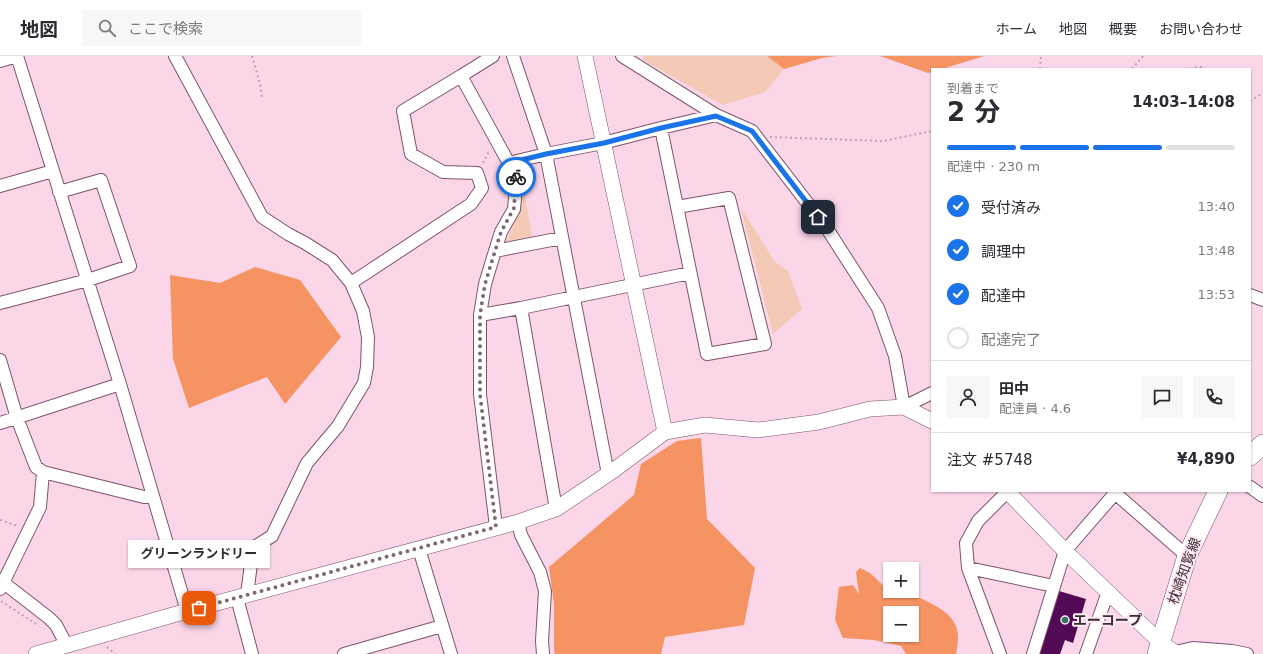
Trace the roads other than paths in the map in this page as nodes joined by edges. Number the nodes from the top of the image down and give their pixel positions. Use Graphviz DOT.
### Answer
graph roads {
  1 [pos="17,56"];
  2 [pos="175,56"];
  3 [pos="493,56"];
  4 [pos="513,56"];
  5 [pos="585,56"];
  6 [pos="622,56"];
  7 [pos="0,61"];
  8 [pos="461,76"];
  9 [pos="716,116"];
  10 [pos="661,128"];
  11 [pos="604,143"];
  12 [pos="546,154"];
  13 [pos="509,163"];
  14 [pos="53,171"];
  15 [pos="0,186"];
  16 [pos="60,192"];
  17 [pos="677,207"];
  18 [pos="562,238"];
  19 [pos="495,251"];
  20 [pos="690,273"];
  21 [pos="88,280"];
  22 [pos="351,283"];
  23 [pos="634,284"];
  24 [pos="1251,295"];
  25 [pos="574,298"];
  26 [pos="1263,300"];
  27 [pos="0,303"];
  28 [pos="521,308"];
  29 [pos="480,315"];
  30 [pos="0,360"];
  31 [pos="120,384"];
  32 [pos="931,394"];
  33 [pos="904,407"];
  34 [pos="17,418"];
  35 [pos="931,420"];
  36 [pos="0,423"];
  37 [pos="665,432"];
  38 [pos="1263,444"];
  39 [pos="1251,455"];
  40 [pos="43,472"];
  41 [pos="608,474"];
  42 [pos="1251,488"];
  43 [pos="1007,492"];
  44 [pos="1009,492"];
  45 [pos="1116,492"];
  46 [pos="1214,492"];
  47 [pos="1263,496"];
  48 [pos="153,497"];
  49 [pos="556,509"];
  50 [pos="518,522"];
  51 [pos="496,527"];
  52 [pos="419,549"];
  53 [pos="1065,551"];
  54 [pos="1187,556"];
  55 [pos="968,568"];
  56 [pos="1,584"];
  57 [pos="1054,586"];
  58 [pos="1108,592"];
  59 [pos="242,596"];
  60 [pos="186,611"];
  61 [pos="442,626"];
  62 [pos="69,650"];
  63 [pos="1167,651"];
  64 [pos="36,654"];
  65 [pos="252,654"];
  66 [pos="344,654"];
  67 [pos="451,654"];
  68 [pos="543,654"];
  69 [pos="1000,654"];
  70 [pos="1033,654"];
  71 [pos="1086,654"];
  72 [pos="1247,654"];
  1 -- 7 [label="street"];
  1 -- 14 [label="street"];
  2 -- 22 [label="street"];
  3 -- 8 [label="street"];
  4 -- 12 [label="street"];
  5 -- 11 [label="street"];
  6 -- 9 [label="street"];
  8 -- 13 [label="street"];
  8 -- 22 [label="street"];
  9 -- 10 [label="street"];
  9 -- 33 [label="street"];
  10 -- 11 [label="street"];
  10 -- 17 [label="street"];
  11 -- 12 [label="street"];
  11 -- 23 [label="street"];
  12 -- 13 [label="street"];
  12 -- 18 [label="street"];
  13 -- 19 [label="street"];
  14 -- 15 [label="street"];
  14 -- 16 [label="street"];
  16 -- 21 [label="street"];
  16 -- 21 [label="street"];
  17 -- 20 [label="street"];
  17 -- 20 [label="street"];
  18 -- 19 [label="street"];
  18 -- 25 [label="street"];
  19 -- 29 [label="street"];
  20 -- 23 [label="street"];
  21 -- 27 [label="street"];
  21 -- 31 [label="street"];
  22 -- 59 [label="street"];
  23 -- 25 [label="street"];
  23 -- 37 [label="street"];
  24 -- 26 [label="street"];
  25 -- 28 [label="street"];
  25 -- 41 [label="street"];
  28 -- 29 [label="street"];
  28 -- 49 [label="street"];
  29 -- 51 [label="street"];
  30 -- 34 [label="street"];
  31 -- 34 [label="street"];
  31 -- 48 [label="street"];
  32 -- 33 [label="street"];
  33 -- 35 [label="street"];
  33 -- 37 [label="street"];
  34 -- 36 [label="street"];
  34 -- 40 [label="street"];
  37 -- 41 [label="street"];
  38 -- 39 [label="main road"];
  40 -- 48 [label="street"];
  40 -- 56 [label="street"];
  41 -- 49 [label="street"];
  42 -- 47 [label="street"];
  43 -- 55 [label="street"];
  44 -- 53 [label="street"];
  45 -- 53 [label="street"];
  45 -- 54 [label="street"];
  46 -- 54 [label="main road, 枕崎知覧線"];
  48 -- 60 [label="street"];
  49 -- 50 [label="street"];
  50 -- 51 [label="street"];
  50 -- 68 [label="street"];
  51 -- 52 [label="street"];
  52 -- 59 [label="street"];
  52 -- 61 [label="street"];
  53 -- 57 [label="street"];
  53 -- 58 [label="street"];
  54 -- 63 [label="main road, 枕崎知覧線"];
  55 -- 57 [label="street"];
  55 -- 69 [label="street"];
  56 -- 62 [label="street"];
  57 -- 70 [label="street"];
  58 -- 63 [label="street"];
  58 -- 71 [label="street"];
  59 -- 60 [label="street"];
  59 -- 65 [label="street"];
  60 -- 62 [label="street"];
  61 -- 66 [label="street"];
  61 -- 67 [label="street"];
  62 -- 64 [label="street"];
  63 -- 72 [label="street"];
}
